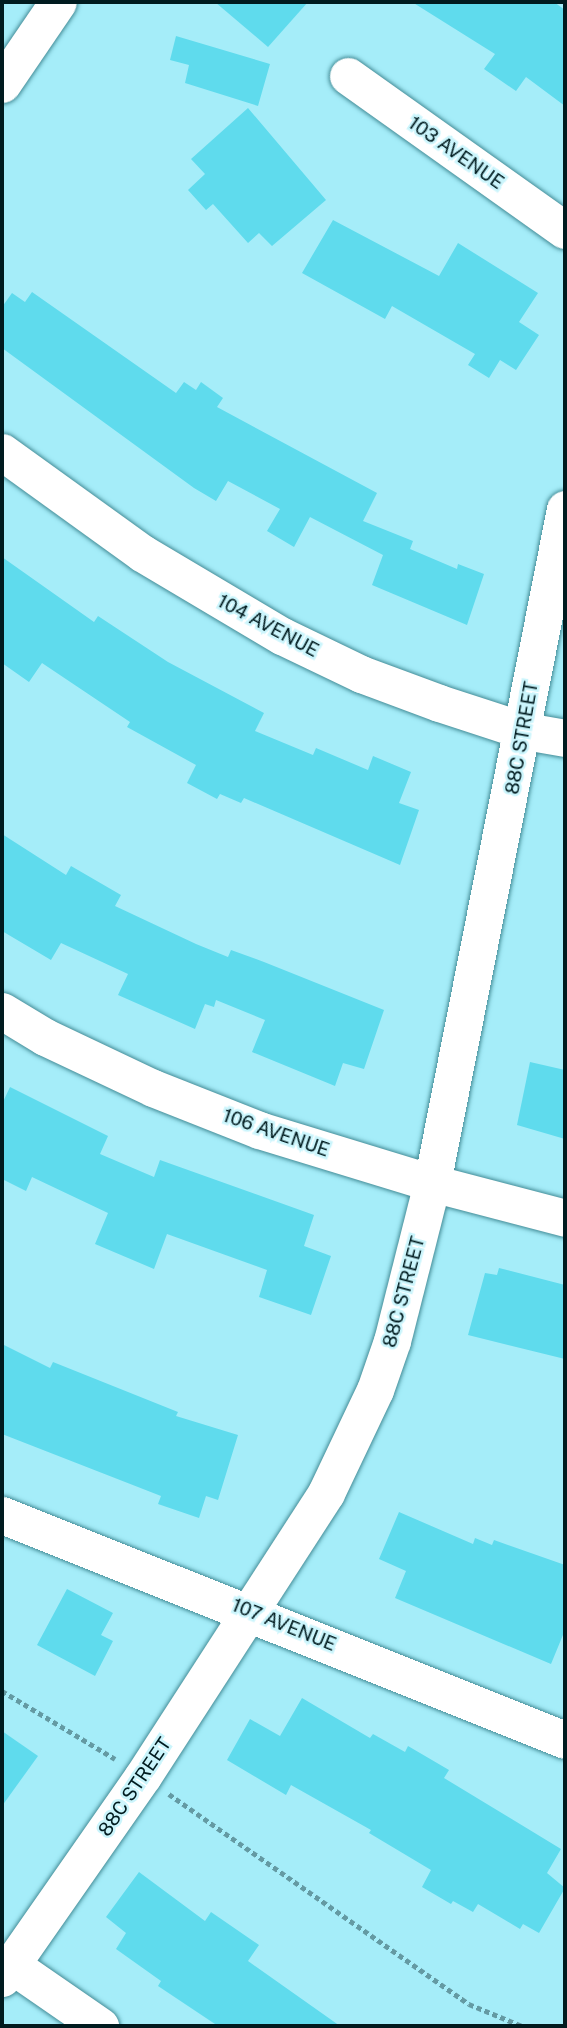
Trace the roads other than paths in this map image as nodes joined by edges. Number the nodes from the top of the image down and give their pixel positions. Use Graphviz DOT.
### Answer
graph roads {
  1 [pos="58,2"];
  2 [pos="348,76"];
  3 [pos="2,83"];
  4 [pos="565,230"];
  5 [pos="2,452"];
  6 [pos="565,509"];
  7 [pos="524,732"];
  8 [pos="565,738"];
  9 [pos="2,1011"];
  10 [pos="432,1183"];
  11 [pos="565,1217"];
  12 [pos="2,1515"];
  13 [pos="250,1610"];
  14 [pos="565,1740"];
  15 [pos="7,1972"];
  16 [pos="100,2026"];
  1 -- 3 [label="street"];
  2 -- 4 [label="street, 103 AVENUE"];
  5 -- 7 [label="street, 104 AVENUE"];
  6 -- 7 [label="street, 88C STREET"];
  7 -- 8 [label="street, 104 AVENUE"];
  7 -- 10 [label="street, 88C STREET"];
  9 -- 10 [label="street, 106 AVENUE"];
  10 -- 11 [label="street, 106 AVENUE"];
  10 -- 13 [label="street, 88C STREET"];
  12 -- 13 [label="street, 107 AVENUE"];
  13 -- 14 [label="street, 107 AVENUE"];
  13 -- 15 [label="street, 88C STREET"];
  15 -- 16 [label="street"];
}
